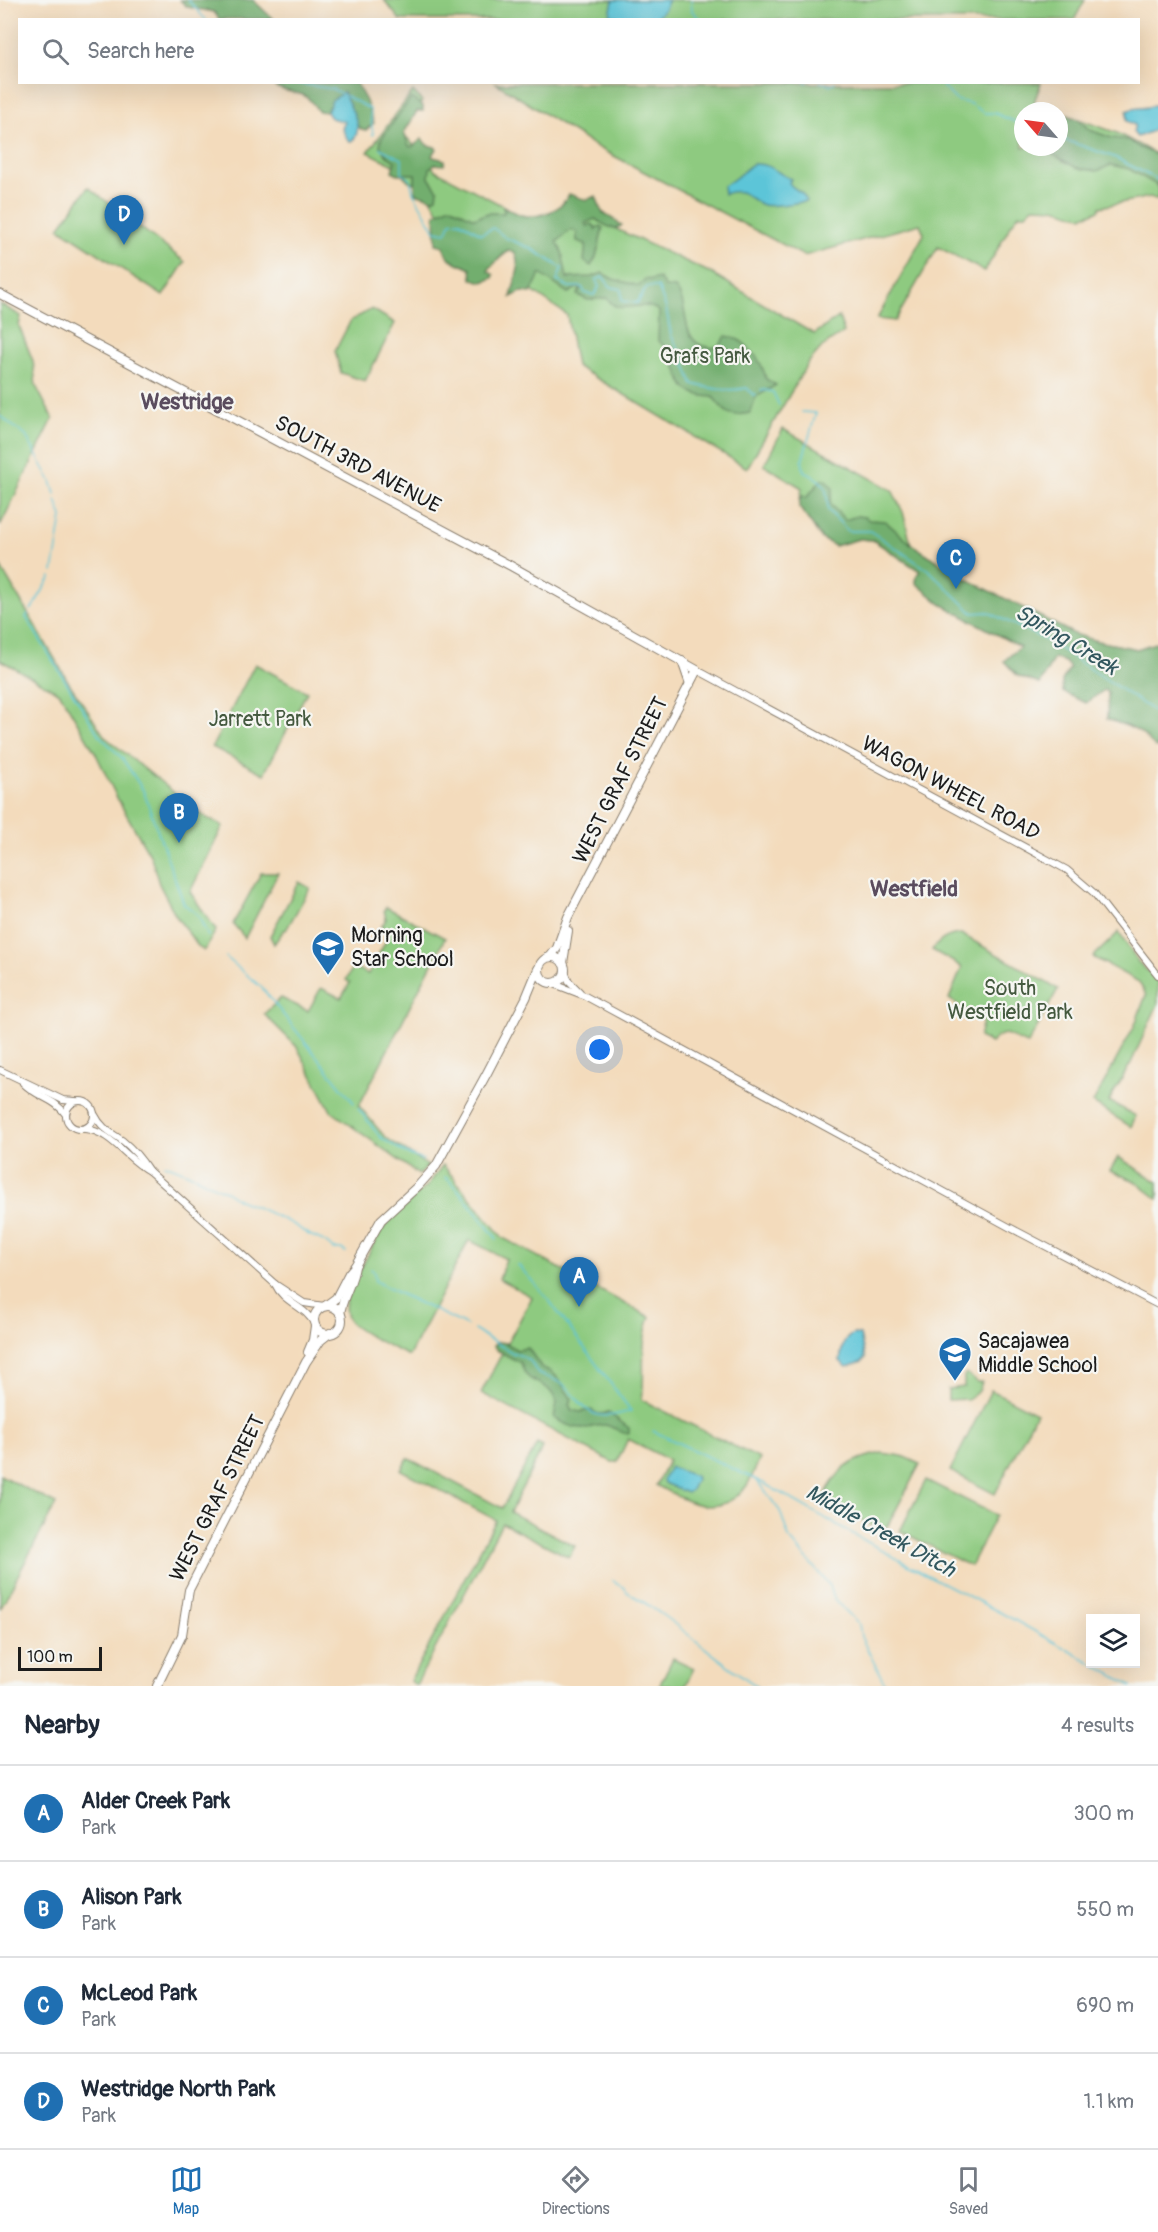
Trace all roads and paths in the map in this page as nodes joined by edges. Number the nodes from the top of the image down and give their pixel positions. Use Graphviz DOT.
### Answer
graph roads {
  1 [pos="0,294"];
  2 [pos="682,661"];
  3 [pos="697,670"];
  4 [pos="690,684"];
  5 [pos="574,907"];
  6 [pos="550,957"];
  7 [pos="564,968"];
  8 [pos="538,969"];
  9 [pos="1158,975"];
  10 [pos="551,983"];
  11 [pos="585,996"];
  12 [pos="526,998"];
  13 [pos="0,1070"];
  14 [pos="23,1083"];
  15 [pos="75,1101"];
  16 [pos="66,1115"];
  17 [pos="95,1115"];
  18 [pos="85,1129"];
  19 [pos="149,1171"];
  20 [pos="355,1266"];
  21 [pos="275,1284"];
  22 [pos="1158,1305"];
  23 [pos="324,1306"];
  24 [pos="340,1314"];
  25 [pos="315,1325"];
  26 [pos="330,1333"];
  27 [pos="306,1362"];
  28 [pos="157,1686"];
  1 -- 2 [label="main road, SOUTH 3RD AVENUE"];
  2 -- 3 [label="main road, SOUTH 3RD AVENUE"];
  2 -- 4 [label="main road"];
  3 -- 4 [label="main road, WEST GRAF STREET"];
  3 -- 9 [label="street, WAGON WHEEL ROAD"];
  4 -- 5 [label="main road, WEST GRAF STREET"];
  5 -- 6 [label="main road, WEST GRAF STREET"];
  5 -- 7 [label="main road, WEST GRAF STREET"];
  6 -- 7 [label="main road"];
  6 -- 8 [label="main road"];
  7 -- 10 [label="main road"];
  7 -- 11 [label="street"];
  8 -- 10 [label="main road"];
  8 -- 12 [label="main road, WEST GRAF STREET"];
  10 -- 11 [label="street"];
  10 -- 12 [label="main road, WEST GRAF STREET"];
  11 -- 22 [label="street"];
  12 -- 20 [label="main road, WEST GRAF STREET"];
  13 -- 14 [label="street"];
  14 -- 15 [label="street"];
  14 -- 16 [label="street"];
  15 -- 16 [label="street"];
  15 -- 17 [label="street"];
  16 -- 18 [label="street"];
  17 -- 18 [label="street"];
  17 -- 19 [label="street"];
  18 -- 19 [label="street"];
  19 -- 21 [label="street"];
  20 -- 23 [label="main road, WEST GRAF STREET"];
  20 -- 24 [label="main road, WEST GRAF STREET"];
  21 -- 23 [label="street"];
  21 -- 25 [label="street"];
  23 -- 24 [label="main road"];
  23 -- 25 [label="main road, WEST GRAF STREET"];
  24 -- 26 [label="main road, WEST GRAF STREET"];
  25 -- 26 [label="main road"];
  25 -- 27 [label="main road, WEST GRAF STREET"];
  26 -- 27 [label="main road, WEST GRAF STREET"];
  27 -- 28 [label="main road, WEST GRAF STREET"];
}
